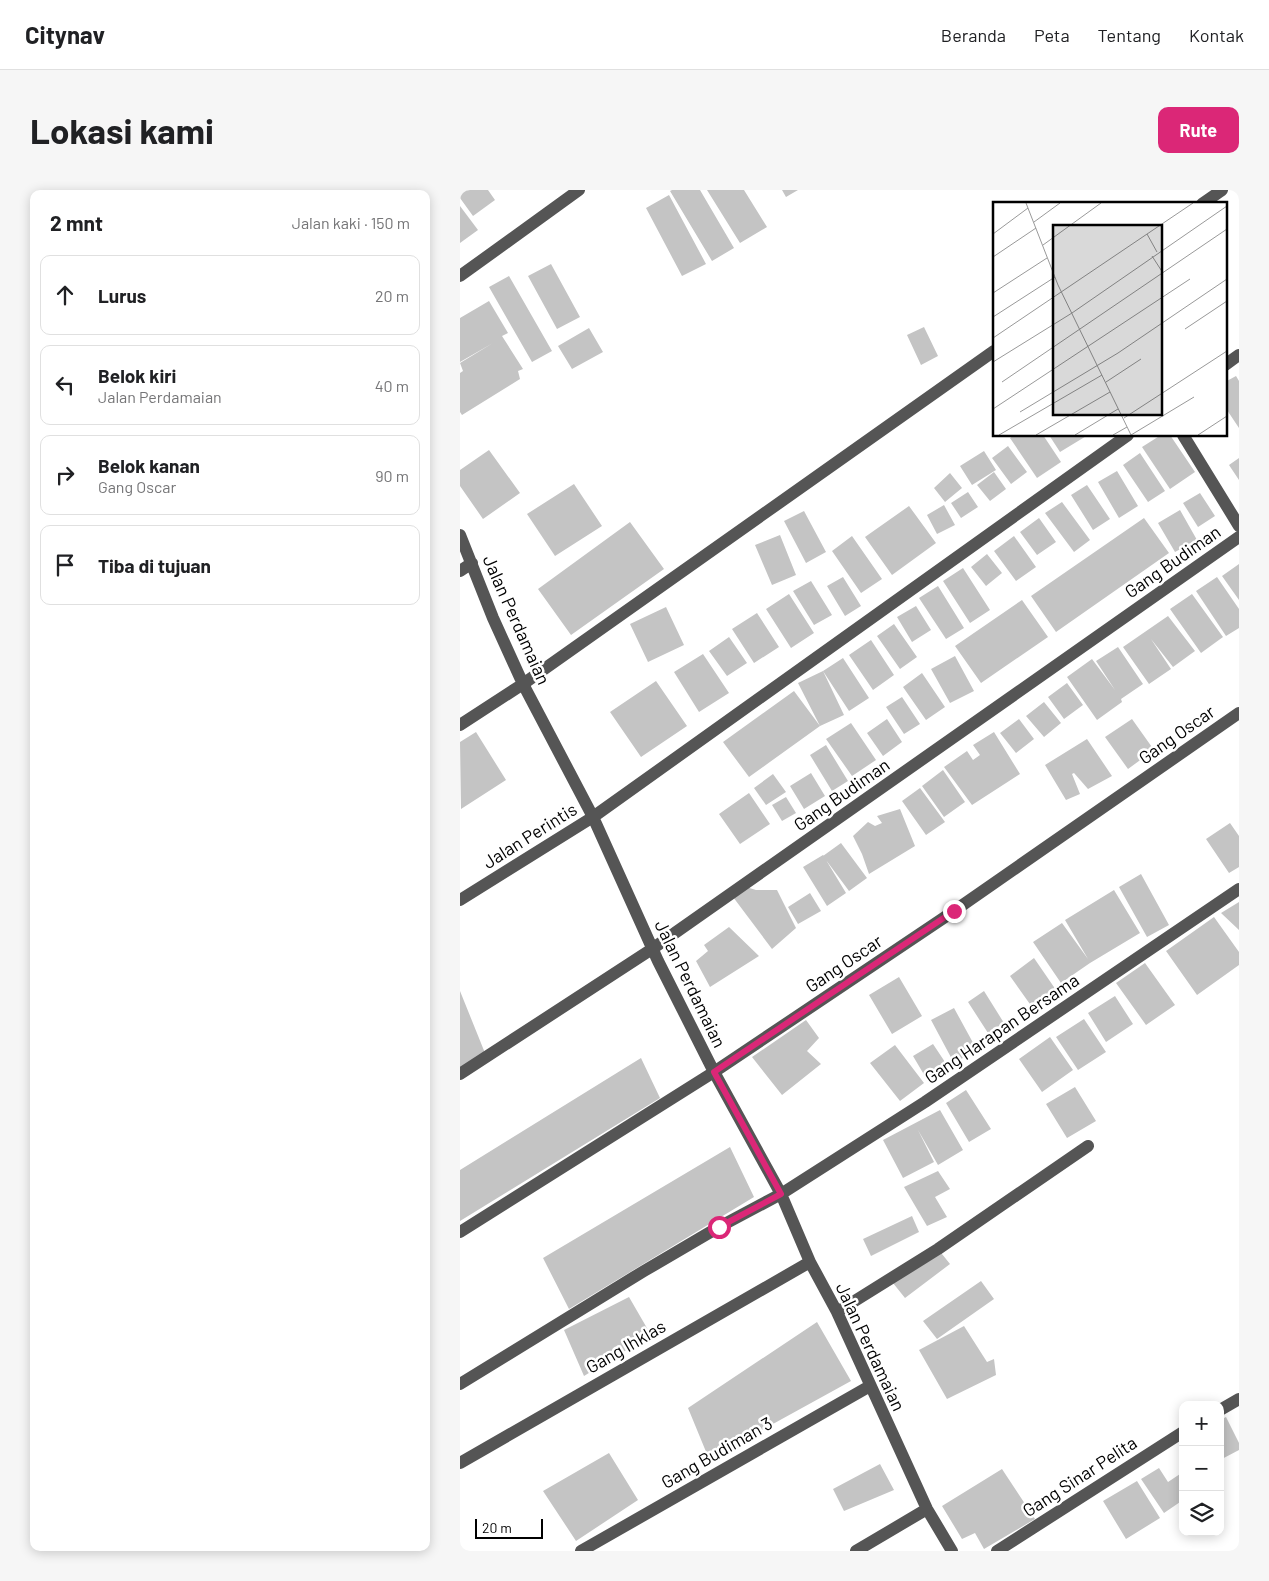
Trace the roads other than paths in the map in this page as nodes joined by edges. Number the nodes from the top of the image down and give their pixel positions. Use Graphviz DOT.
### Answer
graph roads {
  1 [pos="579,190"];
  2 [pos="1222,190"];
  3 [pos="1205,202"];
  4 [pos="460,276"];
  5 [pos="993,352"];
  6 [pos="1239,355"];
  7 [pos="1226,364"];
  8 [pos="1127,436"];
  9 [pos="1184,436"];
  10 [pos="1239,526"];
  11 [pos="460,535"];
  12 [pos="1239,537"];
  13 [pos="472,564"];
  14 [pos="460,571"];
  15 [pos="523,684"];
  16 [pos="1239,713"];
  17 [pos="460,724"];
  18 [pos="593,817"];
  19 [pos="1239,889"];
  20 [pos="460,900"];
  21 [pos="652,949"];
  22 [pos="714,1072"];
  23 [pos="460,1074"];
  24 [pos="1088,1146"];
  25 [pos="781,1194"];
  26 [pos="460,1232"];
  27 [pos="810,1262"];
  28 [pos="837,1312"];
  29 [pos="460,1384"];
  30 [pos="870,1386"];
  31 [pos="1239,1399"];
  32 [pos="1224,1408"];
  33 [pos="1179,1435"];
  34 [pos="460,1463"];
  35 [pos="927,1509"];
  36 [pos="581,1551"];
  37 [pos="856,1551"];
  38 [pos="952,1551"];
  39 [pos="997,1551"];
  1 -- 4 [label="street"];
  2 -- 3 [label="street"];
  5 -- 15 [label="street"];
  6 -- 7 [label="street"];
  8 -- 18 [label="street, Jalan Perintis"];
  9 -- 10 [label="street"];
  11 -- 13 [label="street, Jalan Perdamaian"];
  12 -- 21 [label="street, Gang Budiman"];
  13 -- 14 [label="street"];
  13 -- 15 [label="street, Jalan Perdamaian"];
  15 -- 17 [label="street"];
  15 -- 18 [label="street, Jalan Perdamaian"];
  16 -- 22 [label="street, Gang Oscar"];
  18 -- 20 [label="street, Jalan Perintis"];
  18 -- 21 [label="street, Jalan Perdamaian"];
  19 -- 25 [label="street, Gang Harapan Bersama"];
  21 -- 22 [label="street, Jalan Perdamaian"];
  21 -- 23 [label="street, Gang Budiman"];
  22 -- 25 [label="street, Jalan Perdamaian"];
  22 -- 26 [label="street, Gang Oscar"];
  24 -- 28 [label="street"];
  25 -- 27 [label="street, Jalan Perdamaian"];
  25 -- 29 [label="street, Gang Harapan Bersama"];
  27 -- 28 [label="street, Jalan Perdamaian"];
  27 -- 34 [label="street, Gang Ihklas"];
  28 -- 30 [label="street, Jalan Perdamaian"];
  30 -- 35 [label="street, Jalan Perdamaian"];
  30 -- 36 [label="street, Gang Budiman 3"];
  31 -- 32 [label="street"];
  33 -- 39 [label="street, Gang Sinar Pelita"];
  35 -- 37 [label="street"];
  35 -- 38 [label="street, Jalan Perdamaian"];
}
